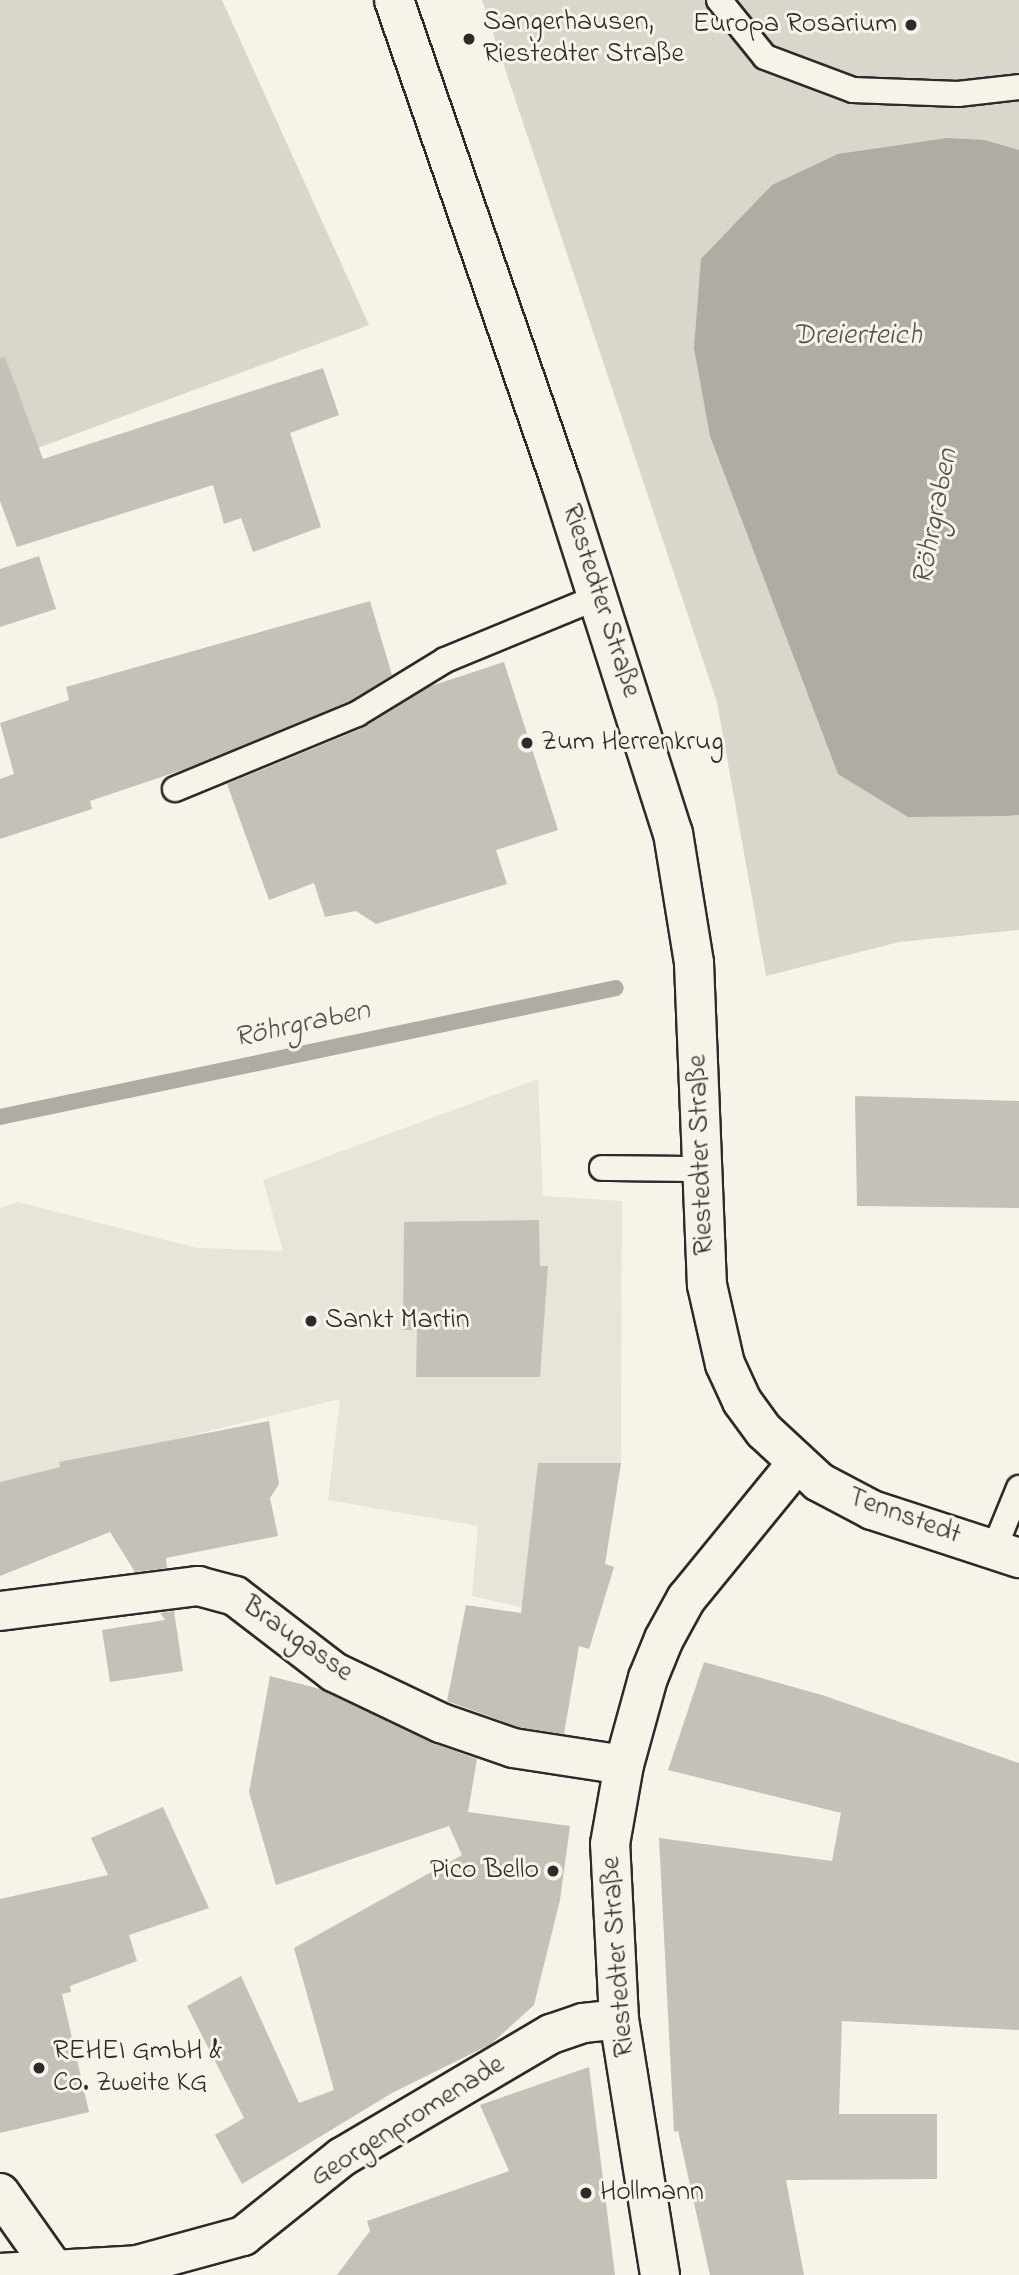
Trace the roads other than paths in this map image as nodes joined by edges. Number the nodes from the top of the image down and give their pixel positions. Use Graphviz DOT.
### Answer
graph roads {
  1 [pos="394,0"];
  2 [pos="719,0"];
  3 [pos="1019,87"];
  4 [pos="598,597"];
  5 [pos="175,789"];
  6 [pos="602,1168"];
  7 [pos="703,1169"];
  8 [pos="796,1464"];
  9 [pos="1019,1488"];
  10 [pos="1007,1553"];
  11 [pos="0,1611"];
  12 [pos="624,1765"];
  13 [pos="620,2019"];
  14 [pos="0,2193"];
  15 [pos="56,2272"];
  16 [pos="0,2273"];
  17 [pos="660,2275"];
  1 -- 4 [label="street, Riestedter Straße"];
  2 -- 3 [label="lane"];
  4 -- 5 [label="lane"];
  4 -- 7 [label="street, Riestedter Straße"];
  6 -- 7 [label="lane"];
  7 -- 8 [label="street, Riestedter Straße"];
  8 -- 10 [label="street, Tennstedt"];
  8 -- 12 [label="street, Riestedter Straße"];
  9 -- 10 [label="lane"];
  11 -- 12 [label="street, Braugasse"];
  12 -- 13 [label="street, Riestedter Straße"];
  13 -- 15 [label="street, Georgenpromenade"];
  13 -- 17 [label="street, Riestedter Straße"];
  14 -- 15 [label="street"];
  15 -- 16 [label="street, Georgenpromenade"];
}
